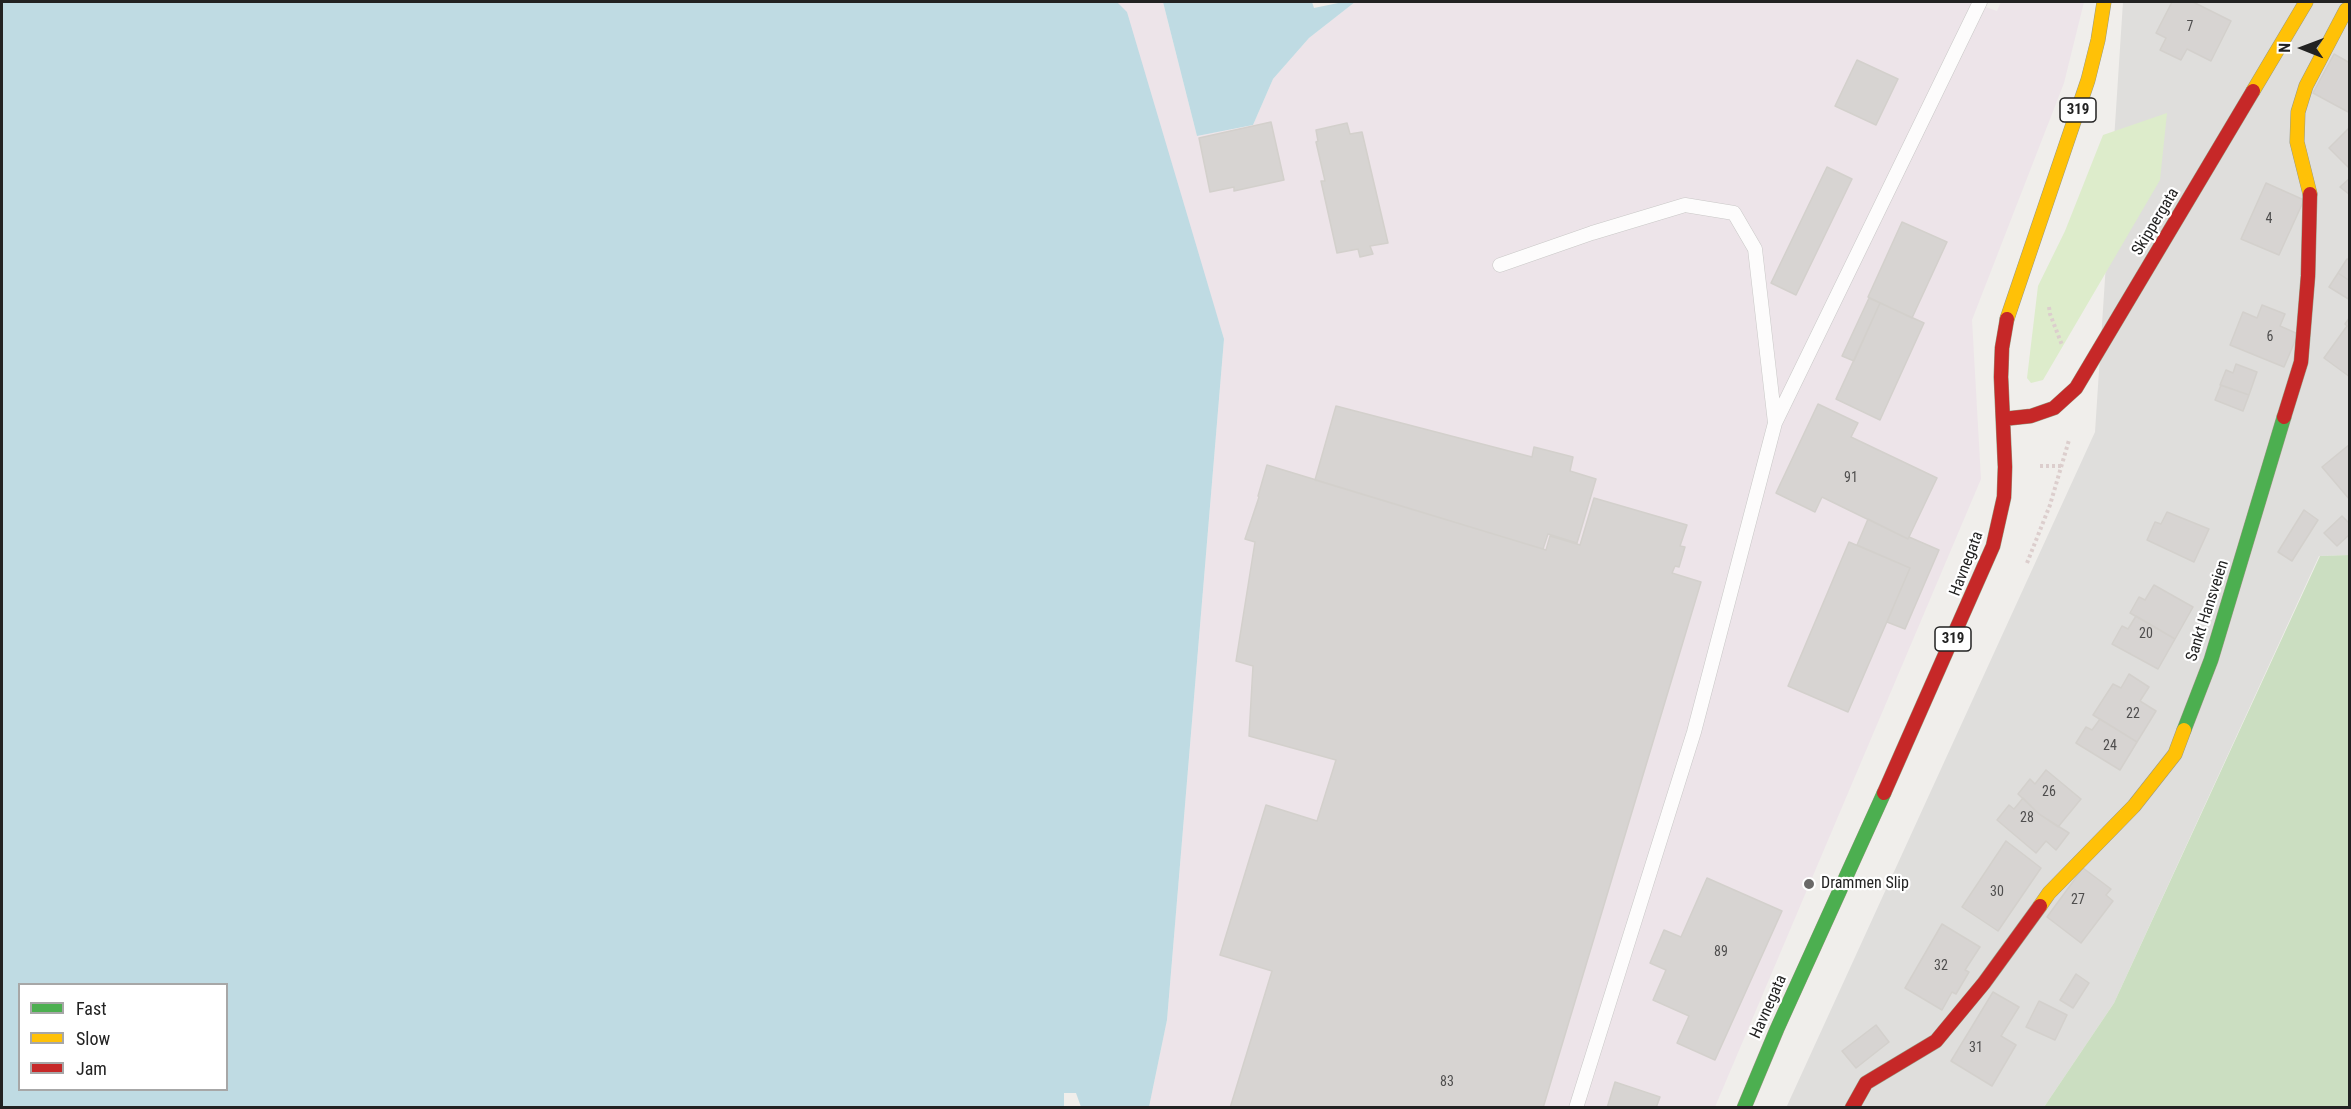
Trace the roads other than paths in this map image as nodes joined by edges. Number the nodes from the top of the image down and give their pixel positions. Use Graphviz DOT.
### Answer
graph roads {
  1 [pos="1980,2"];
  2 [pos="2103,2"];
  3 [pos="2306,2"];
  4 [pos="2348,10"];
  5 [pos="1500,265"];
  6 [pos="2002,419"];
  7 [pos="1775,423"];
  8 [pos="1576,1107"];
  9 [pos="1744,1107"];
  10 [pos="1852,1107"];
  1 -- 7 [label="lane"];
  2 -- 6 [label="main road, Havnegata / 319"];
  3 -- 6 [label="main road, Skippergata"];
  4 -- 10 [label="main road, Sankt Hansveien"];
  5 -- 7 [label="lane"];
  6 -- 9 [label="main road, Havnegata / 319"];
  7 -- 8 [label="lane"];
}
